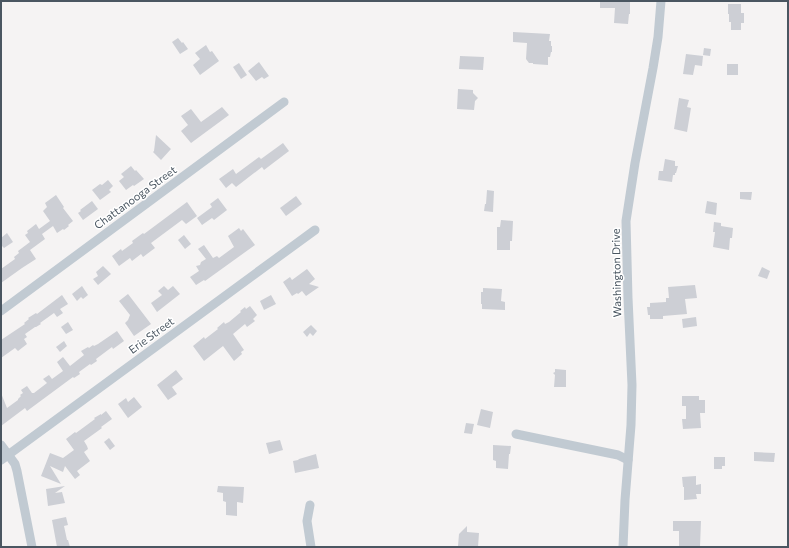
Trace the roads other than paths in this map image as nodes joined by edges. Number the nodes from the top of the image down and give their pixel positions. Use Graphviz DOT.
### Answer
graph roads {
  1 [pos="661,1"];
  2 [pos="284,102"];
  3 [pos="315,230"];
  4 [pos="1,311"];
  5 [pos="516,434"];
  6 [pos="1,445"];
  7 [pos="5,457"];
  8 [pos="628,460"];
  9 [pos="310,506"];
  10 [pos="32,547"];
  11 [pos="311,547"];
  12 [pos="624,547"];
  1 -- 8 [label="street, Washington Drive"];
  2 -- 4 [label="street, Chattanooga Street"];
  3 -- 7 [label="street, Erie Street"];
  5 -- 8 [label="street"];
  6 -- 7 [label="street"];
  7 -- 10 [label="street"];
  8 -- 12 [label="street, Washington Drive"];
  9 -- 11 [label="street"];
}
